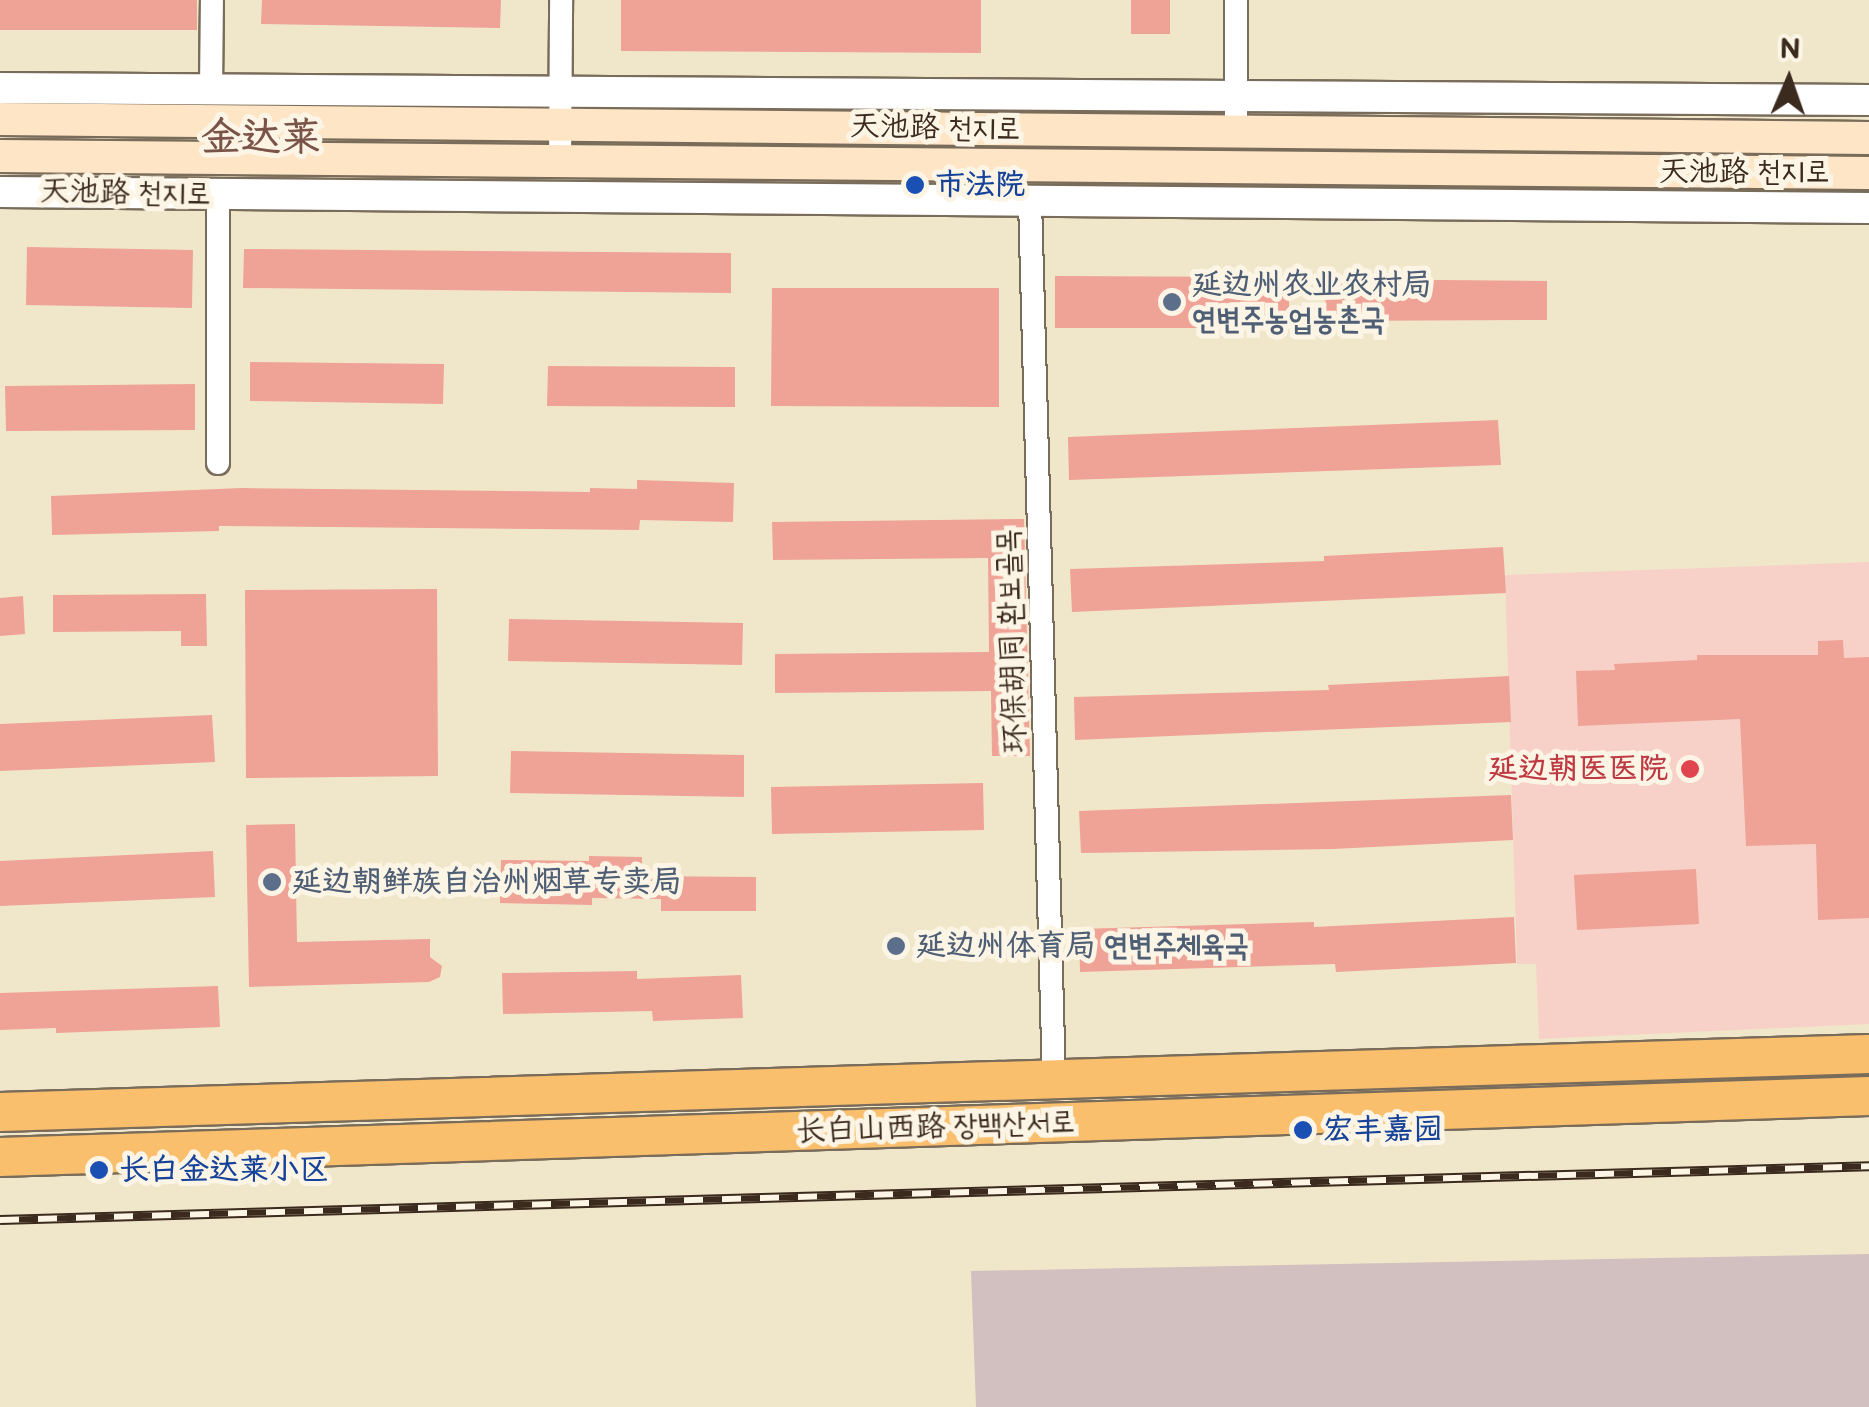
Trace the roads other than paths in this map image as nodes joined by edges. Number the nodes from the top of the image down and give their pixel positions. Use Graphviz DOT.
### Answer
graph roads {
  1 [pos="212,0"];
  2 [pos="561,0"];
  3 [pos="1236,0"];
  4 [pos="0,88"];
  5 [pos="212,90"];
  6 [pos="1236,97"];
  7 [pos="1869,100"];
  8 [pos="560,108"];
  9 [pos="0,119"];
  10 [pos="1236,131"];
  11 [pos="1869,138"];
  12 [pos="0,156"];
  13 [pos="560,161"];
  14 [pos="1869,173"];
  15 [pos="0,192"];
  16 [pos="218,194"];
  17 [pos="1030,200"];
  18 [pos="1869,208"];
  19 [pos="218,463"];
  20 [pos="1869,1054"];
  21 [pos="1054,1080"];
  22 [pos="1869,1096"];
  23 [pos="0,1112"];
  24 [pos="0,1157"];
  1 -- 5 [label="street"];
  2 -- 8 [label="street"];
  3 -- 6 [label="street"];
  4 -- 5 [label="street, 天池路 천지로"];
  5 -- 8 [label="street, 天池路 천지로"];
  6 -- 7 [label="street, 天池路 천지로"];
  6 -- 8 [label="street, 天池路 천지로"];
  6 -- 10 [label="street"];
  8 -- 9 [label="main road, 天池路 천지로"];
  8 -- 10 [label="main road, 天池路 천지로"];
  8 -- 13 [label="street"];
  10 -- 11 [label="main road, 天池路 천지로"];
  12 -- 13 [label="main road, 天池路 천지로"];
  13 -- 14 [label="main road, 天池路 천지로"];
  15 -- 16 [label="street, 天池路 천지로"];
  16 -- 17 [label="street, 天池路 천지로"];
  16 -- 19 [label="street"];
  17 -- 18 [label="street, 天池路 천지로"];
  17 -- 21 [label="street, 环保胡同 환보골목"];
  20 -- 21 [label="main road, 长白山西路 장백산서로"];
  21 -- 23 [label="main road, 长白山西路 장백산서로"];
  22 -- 24 [label="main road, 长白山西路 장백산서로"];
}
